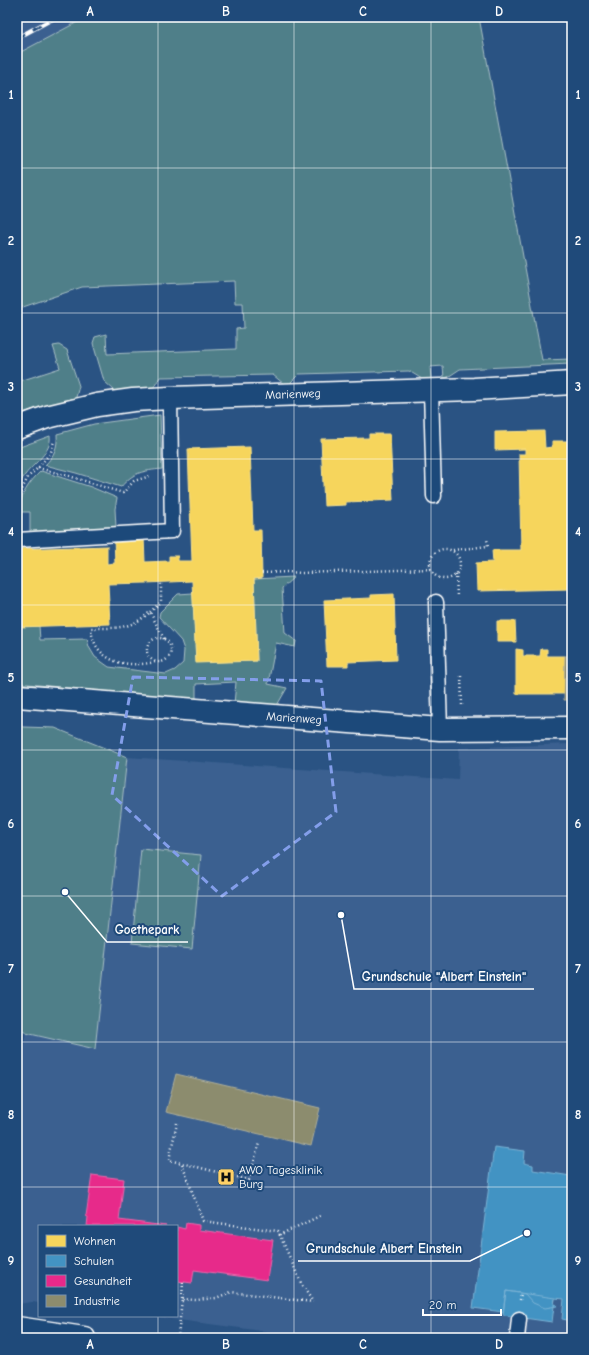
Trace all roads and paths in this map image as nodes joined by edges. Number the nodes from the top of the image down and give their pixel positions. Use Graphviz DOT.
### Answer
graph roads {
  1 [pos="572,383"];
  2 [pos="431,390"];
  3 [pos="170,398"];
  4 [pos="17,428"];
  5 [pos="172,474"];
  6 [pos="434,496"];
  7 [pos="17,500"];
  8 [pos="487,539"];
  9 [pos="17,540"];
  10 [pos="452,550"];
  11 [pos="431,569"];
  12 [pos="262,573"];
  13 [pos="161,582"];
  14 [pos="436,602"];
  15 [pos="150,612"];
  16 [pos="164,639"];
  17 [pos="155,662"];
  18 [pos="17,696"];
  19 [pos="572,728"];
  20 [pos="440,729"];
  21 [pos="177,1123"];
  22 [pos="259,1143"];
  23 [pos="182,1164"];
  24 [pos="322,1215"];
  25 [pos="279,1235"];
  26 [pos="183,1282"];
  27 [pos="182,1299"];
  28 [pos="519,1319"];
  29 [pos="17,1328"];
  30 [pos="84,1338"];
  31 [pos="178,1338"];
  32 [pos="517,1338"];
  1 -- 2 [label="street, Marienweg"];
  2 -- 3 [label="street, Marienweg"];
  2 -- 6 [label="lane"];
  3 -- 4 [label="street, Marienweg"];
  3 -- 5 [label="lane"];
  5 -- 7 [label="path"];
  5 -- 9 [label="lane"];
  8 -- 10 [label="path"];
  10 -- 11 [label="path"];
  10 -- 11 [label="path"];
  11 -- 12 [label="path"];
  13 -- 15 [label="path"];
  14 -- 20 [label="lane"];
  15 -- 16 [label="path"];
  15 -- 17 [label="path"];
  16 -- 17 [label="path"];
  16 -- 17 [label="path"];
  18 -- 20 [label="street, Marienweg"];
  19 -- 20 [label="street, Marienweg"];
  21 -- 23 [label="path"];
  22 -- 23 [label="path"];
  23 -- 25 [label="path"];
  24 -- 25 [label="path"];
  25 -- 27 [label="path"];
  26 -- 27 [label="path"];
  27 -- 31 [label="path"];
  28 -- 32 [label="lane"];
  29 -- 30 [label="street"];
}
